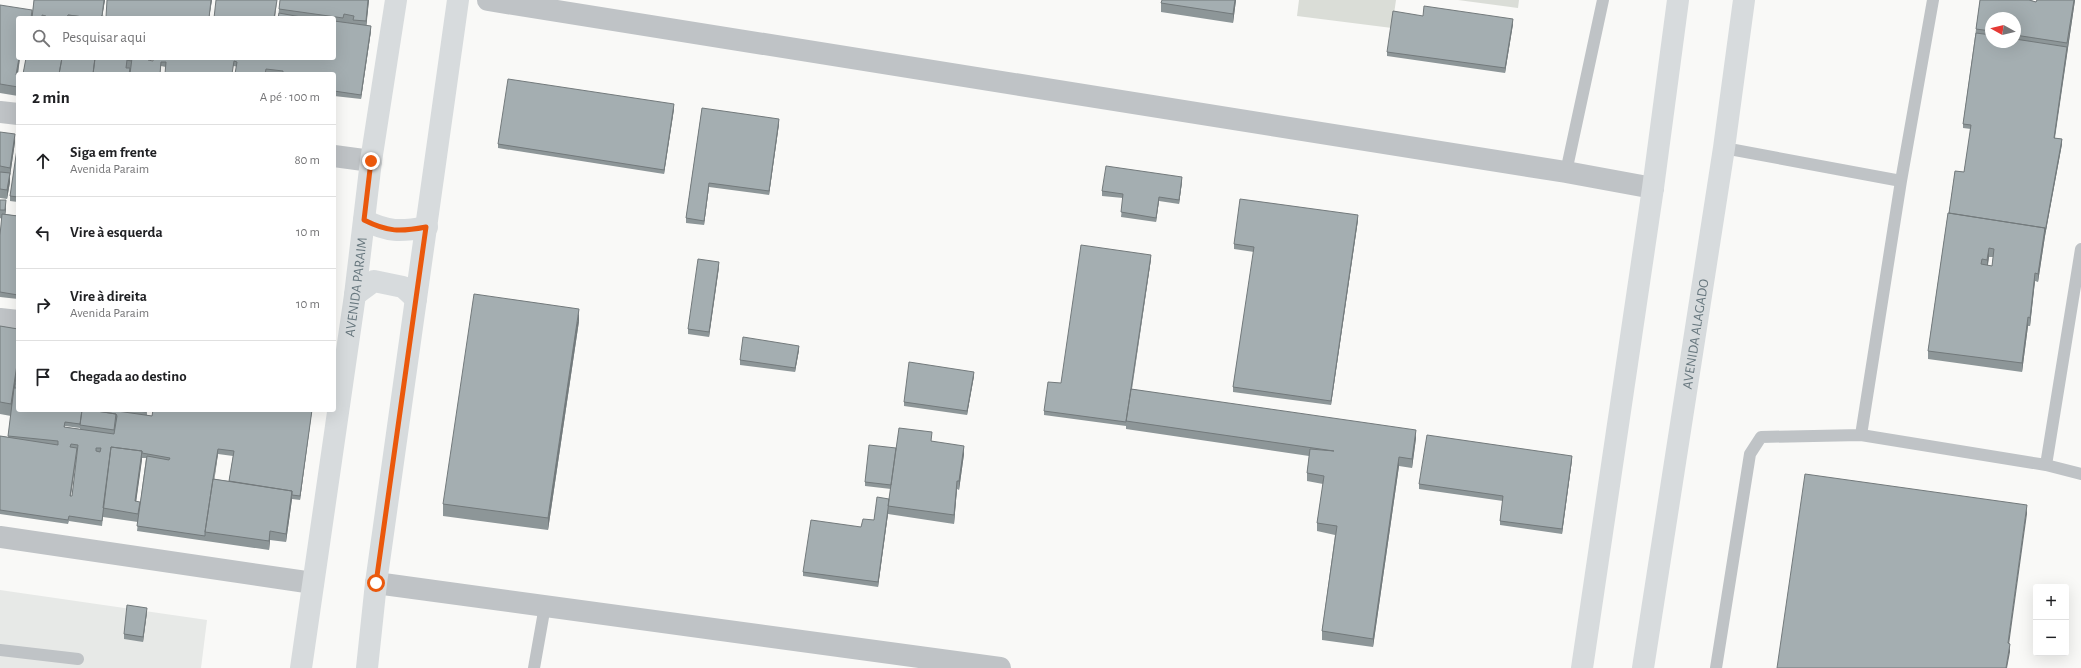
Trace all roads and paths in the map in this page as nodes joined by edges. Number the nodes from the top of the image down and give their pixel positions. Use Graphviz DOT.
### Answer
graph roads {
  1 [pos="396,0"];
  2 [pos="458,0"];
  3 [pos="488,0"];
  4 [pos="1603,0"];
  5 [pos="1678,0"];
  6 [pos="1744,0"];
  7 [pos="1934,0"];
  8 [pos="517,2"];
  9 [pos="0,112"];
  10 [pos="16,114"];
  11 [pos="1724,148"];
  12 [pos="336,156"];
  13 [pos="371,161"];
  14 [pos="1566,172"];
  15 [pos="1901,181"];
  16 [pos="1654,188"];
  17 [pos="364,220"];
  18 [pos="426,227"];
  19 [pos="2081,249"];
  20 [pos="354,295"];
  21 [pos="416,299"];
  22 [pos="0,318"];
  23 [pos="16,321"];
  24 [pos="339,364"];
  25 [pos="336,389"];
  26 [pos="333,412"];
  27 [pos="1861,434"];
  28 [pos="2046,465"];
  29 [pos="2081,474"];
  30 [pos="0,537"];
  31 [pos="313,583"];
  32 [pos="376,583"];
  33 [pos="545,606"];
  34 [pos="0,650"];
  35 [pos="78,659"];
  36 [pos="301,668"];
  37 [pos="367,668"];
  38 [pos="534,668"];
  39 [pos="1000,668"];
  40 [pos="1582,668"];
  41 [pos="1643,668"];
  42 [pos="1716,668"];
  1 -- 13 [label="street, AVENIDA PARAIM"];
  2 -- 18 [label="street"];
  3 -- 8 [label="street"];
  4 -- 14 [label="lane"];
  5 -- 16 [label="street"];
  6 -- 11 [label="street, AVENIDA ALAGADO"];
  7 -- 15 [label="lane"];
  8 -- 14 [label="street"];
  9 -- 10 [label="street"];
  11 -- 15 [label="lane"];
  11 -- 41 [label="street, AVENIDA ALAGADO"];
  12 -- 13 [label="street"];
  13 -- 17 [label="street, AVENIDA PARAIM"];
  14 -- 16 [label="street"];
  15 -- 27 [label="lane"];
  16 -- 40 [label="street"];
  17 -- 18 [label="street"];
  17 -- 20 [label="street, AVENIDA PARAIM"];
  18 -- 21 [label="street"];
  19 -- 28 [label="lane"];
  20 -- 21 [label="street"];
  20 -- 24 [label="street, AVENIDA PARAIM"];
  21 -- 32 [label="street"];
  22 -- 23 [label="street"];
  24 -- 25 [label="street, AVENIDA PARAIM"];
  26 -- 31 [label="street, AVENIDA PARAIM"];
  27 -- 28 [label="lane"];
  27 -- 42 [label="lane"];
  28 -- 29 [label="lane"];
  30 -- 31 [label="street"];
  31 -- 36 [label="street, AVENIDA PARAIM"];
  32 -- 33 [label="street"];
  32 -- 37 [label="street"];
  33 -- 38 [label="lane"];
  33 -- 39 [label="street"];
  34 -- 35 [label="lane"];
}
